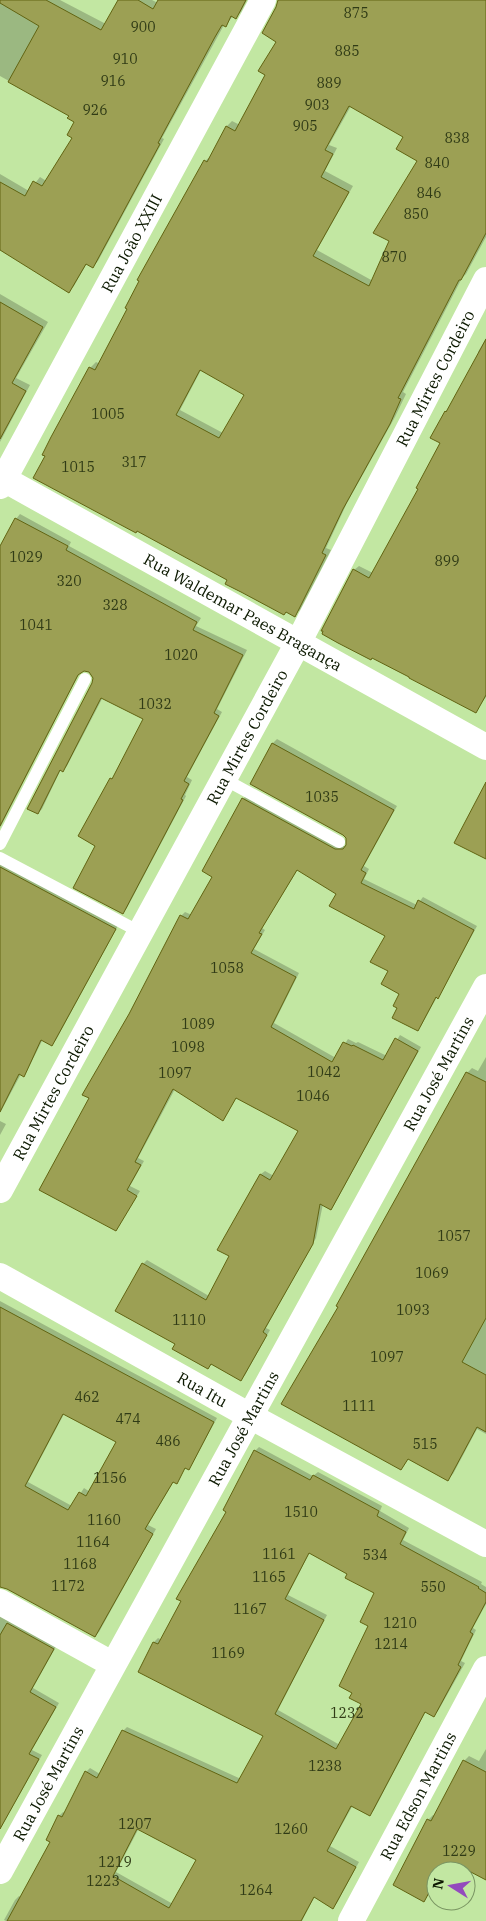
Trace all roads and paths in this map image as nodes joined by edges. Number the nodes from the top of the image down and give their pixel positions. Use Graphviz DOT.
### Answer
graph roads {
  1 [pos="263,0"];
  2 [pos="486,280"];
  3 [pos="1,481"];
  4 [pos="298,643"];
  5 [pos="85,679"];
  6 [pos="486,747"];
  7 [pos="224,778"];
  8 [pos="338,842"];
  9 [pos="0,844"];
  10 [pos="0,858"];
  11 [pos="140,932"];
  12 [pos="486,987"];
  13 [pos="0,1190"];
  14 [pos="0,1276"];
  15 [pos="250,1416"];
  16 [pos="486,1544"];
  17 [pos="0,1602"];
  18 [pos="112,1664"];
  19 [pos="486,1669"];
  20 [pos="0,1871"];
  21 [pos="350,1921"];
  1 -- 3 [label="street, Rua João XXIII"];
  2 -- 4 [label="street, Rua Mirtes Cordeiro"];
  3 -- 4 [label="street, Rua Waldemar Paes Bragança"];
  4 -- 6 [label="street, Rua Waldemar Paes Bragança"];
  4 -- 7 [label="street, Rua Mirtes Cordeiro"];
  5 -- 9 [label="lane"];
  7 -- 8 [label="lane"];
  7 -- 11 [label="street, Rua Mirtes Cordeiro"];
  10 -- 11 [label="lane"];
  11 -- 13 [label="street, Rua Mirtes Cordeiro"];
  12 -- 15 [label="street, Rua José Martins"];
  14 -- 15 [label="street, Rua Itu"];
  15 -- 16 [label="street, Rua Itu"];
  15 -- 18 [label="street, Rua José Martins"];
  17 -- 18 [label="street"];
  18 -- 20 [label="street, Rua José Martins"];
  19 -- 21 [label="street, Rua Edson Martins"];
}
